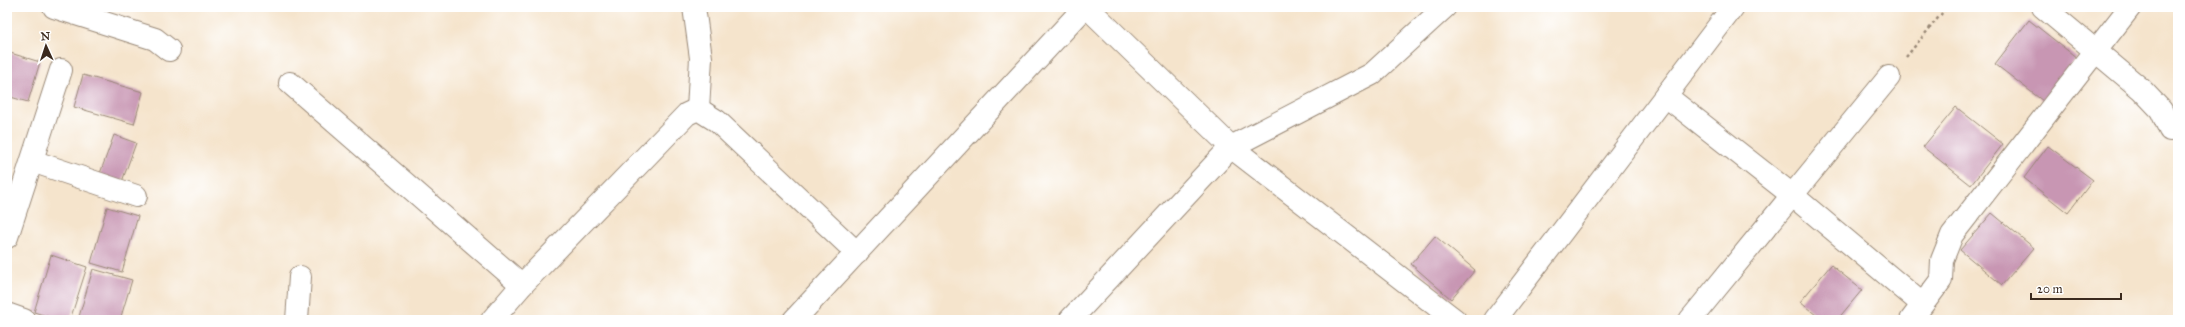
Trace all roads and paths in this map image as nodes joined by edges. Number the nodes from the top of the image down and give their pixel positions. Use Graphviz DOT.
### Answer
graph roads {
  1 [pos="694,7"];
  2 [pos="1086,7"];
  3 [pos="1445,7"];
  4 [pos="1733,7"];
  5 [pos="1947,7"];
  6 [pos="2043,7"];
  7 [pos="2130,7"];
  8 [pos="67,9"];
  9 [pos="169,50"];
  10 [pos="2095,51"];
  11 [pos="61,70"];
  12 [pos="1889,77"];
  13 [pos="290,83"];
  14 [pos="1666,96"];
  15 [pos="698,108"];
  16 [pos="2170,130"];
  17 [pos="1231,147"];
  18 [pos="32,161"];
  19 [pos="14,194"];
  20 [pos="1792,195"];
  21 [pos="136,196"];
  22 [pos="7,237"];
  23 [pos="857,253"];
  24 [pos="300,277"];
  25 [pos="522,285"];
  26 [pos="1917,312"];
  27 [pos="7,314"];
  28 [pos="24,320"];
  29 [pos="297,320"];
  30 [pos="492,320"];
  31 [pos="794,320"];
  32 [pos="1070,320"];
  33 [pos="1455,320"];
  34 [pos="1495,320"];
  35 [pos="1690,320"];
  1 -- 15 [label="street"];
  2 -- 17 [label="street"];
  2 -- 23 [label="street"];
  3 -- 17 [label="street"];
  4 -- 14 [label="street"];
  5 -- 12 [label="path"];
  6 -- 10 [label="street"];
  7 -- 10 [label="street"];
  8 -- 9 [label="street"];
  10 -- 16 [label="street"];
  10 -- 26 [label="street"];
  11 -- 18 [label="street"];
  12 -- 20 [label="street"];
  13 -- 25 [label="street"];
  14 -- 20 [label="street"];
  14 -- 34 [label="street"];
  15 -- 23 [label="street"];
  15 -- 25 [label="street"];
  17 -- 32 [label="street"];
  17 -- 33 [label="street"];
  18 -- 19 [label="street"];
  18 -- 21 [label="street"];
  19 -- 22 [label="street"];
  20 -- 26 [label="street"];
  20 -- 35 [label="street"];
  23 -- 31 [label="street"];
  24 -- 29 [label="street"];
  25 -- 30 [label="street"];
  27 -- 28 [label="street"];
}
